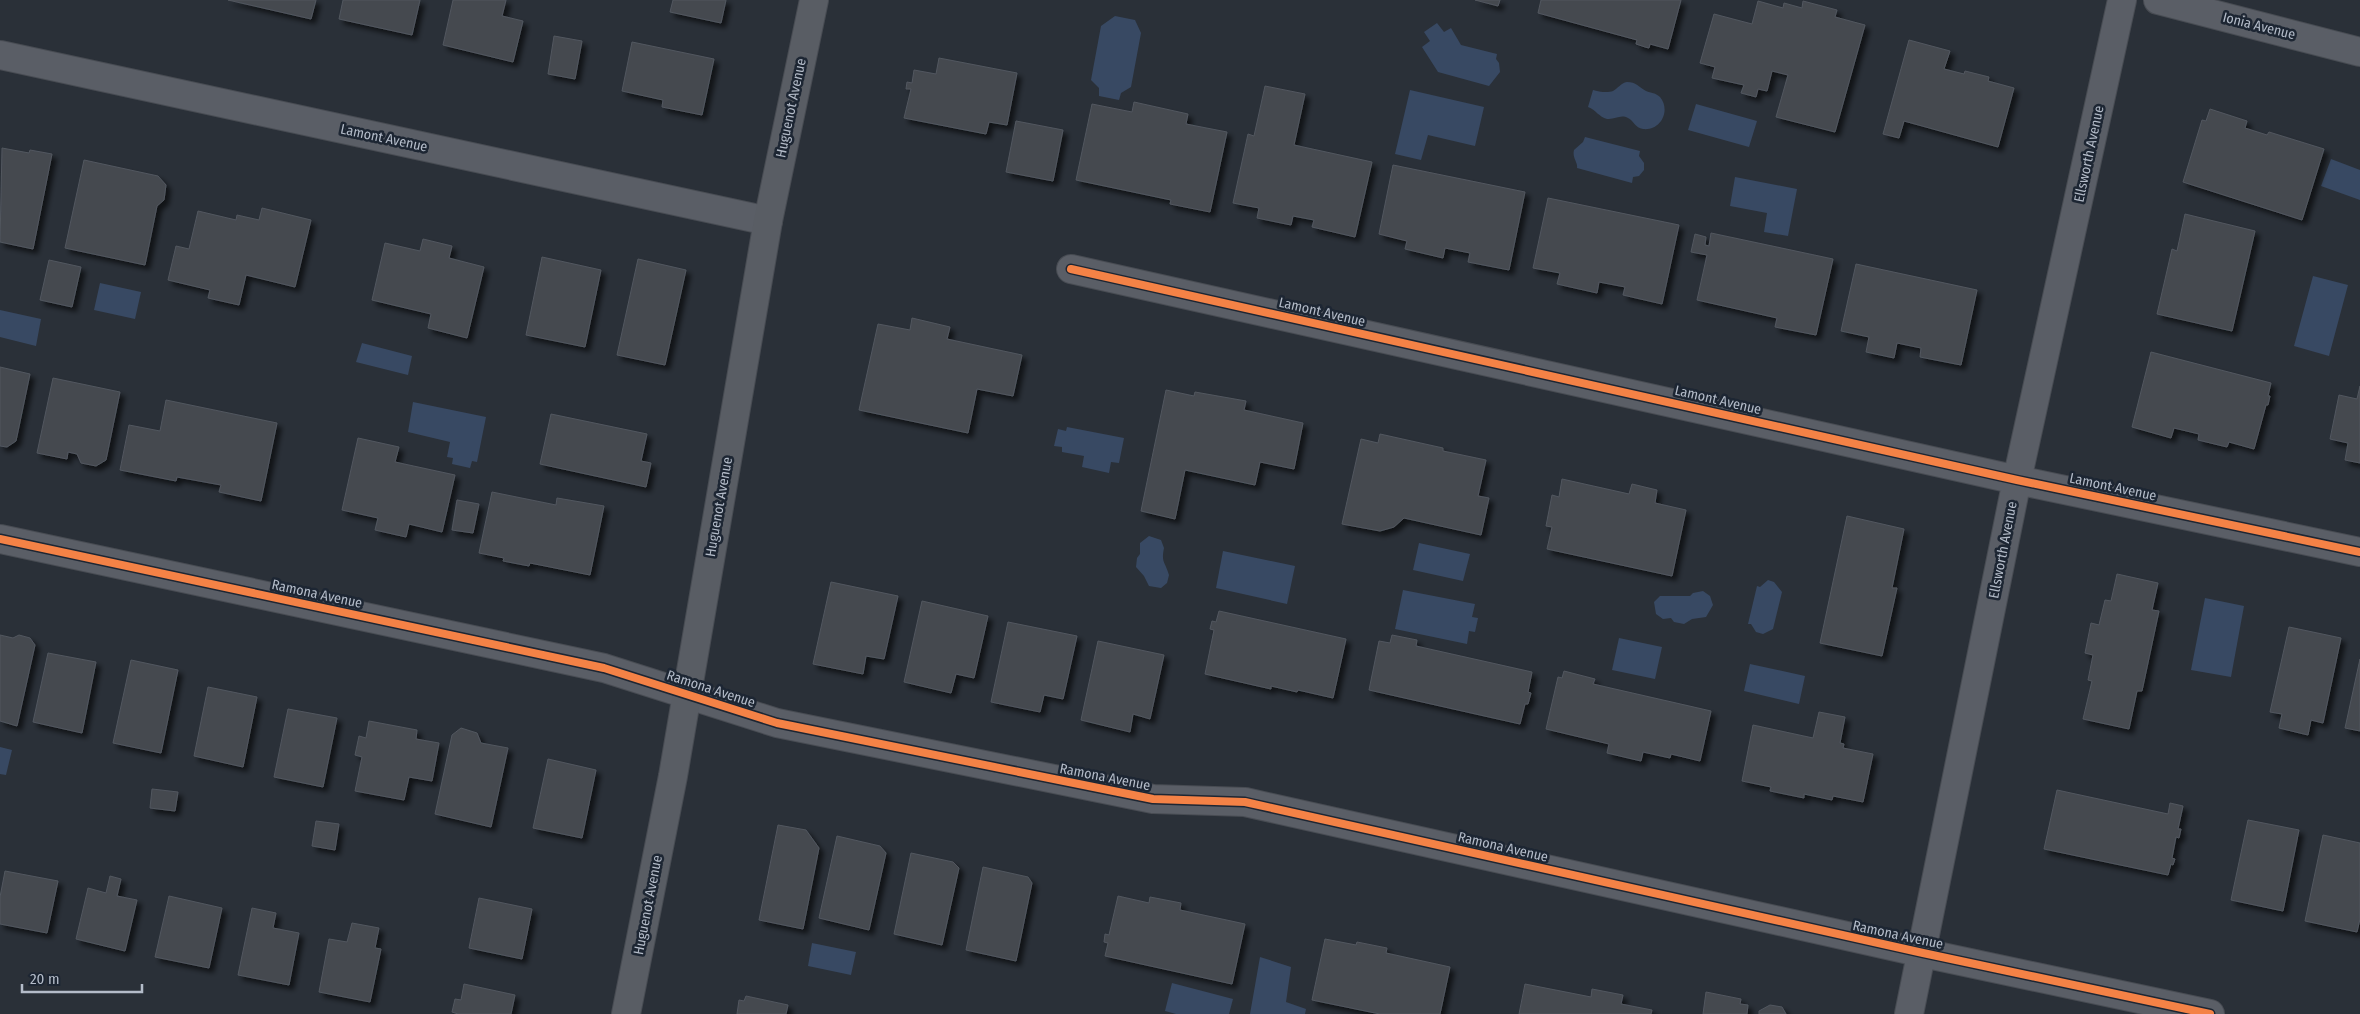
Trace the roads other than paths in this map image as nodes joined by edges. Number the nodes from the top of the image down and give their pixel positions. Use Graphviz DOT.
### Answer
graph roads {
  1 [pos="814,0"];
  2 [pos="2122,0"];
  3 [pos="2158,0"];
  4 [pos="2360,52"];
  5 [pos="0,55"];
  6 [pos="768,221"];
  7 [pos="1071,269"];
  8 [pos="2017,480"];
  9 [pos="0,539"];
  10 [pos="2360,552"];
  11 [pos="687,695"];
  12 [pos="1923,953"];
  13 [pos="626,1014"];
  14 [pos="1910,1014"];
  15 [pos="2210,1014"];
  1 -- 6 [label="street, Huguenot Avenue"];
  2 -- 8 [label="street, Ellsworth Avenue"];
  3 -- 4 [label="street, Ionia Avenue"];
  5 -- 6 [label="street, Lamont Avenue"];
  6 -- 11 [label="street, Huguenot Avenue"];
  7 -- 8 [label="street, Lamont Avenue"];
  8 -- 10 [label="street, Lamont Avenue"];
  8 -- 12 [label="street, Ellsworth Avenue"];
  9 -- 11 [label="street, Ramona Avenue"];
  11 -- 12 [label="street, Ramona Avenue"];
  11 -- 13 [label="street, Huguenot Avenue"];
  12 -- 14 [label="street, Ellsworth Avenue"];
  12 -- 15 [label="street, Ramona Avenue"];
}
